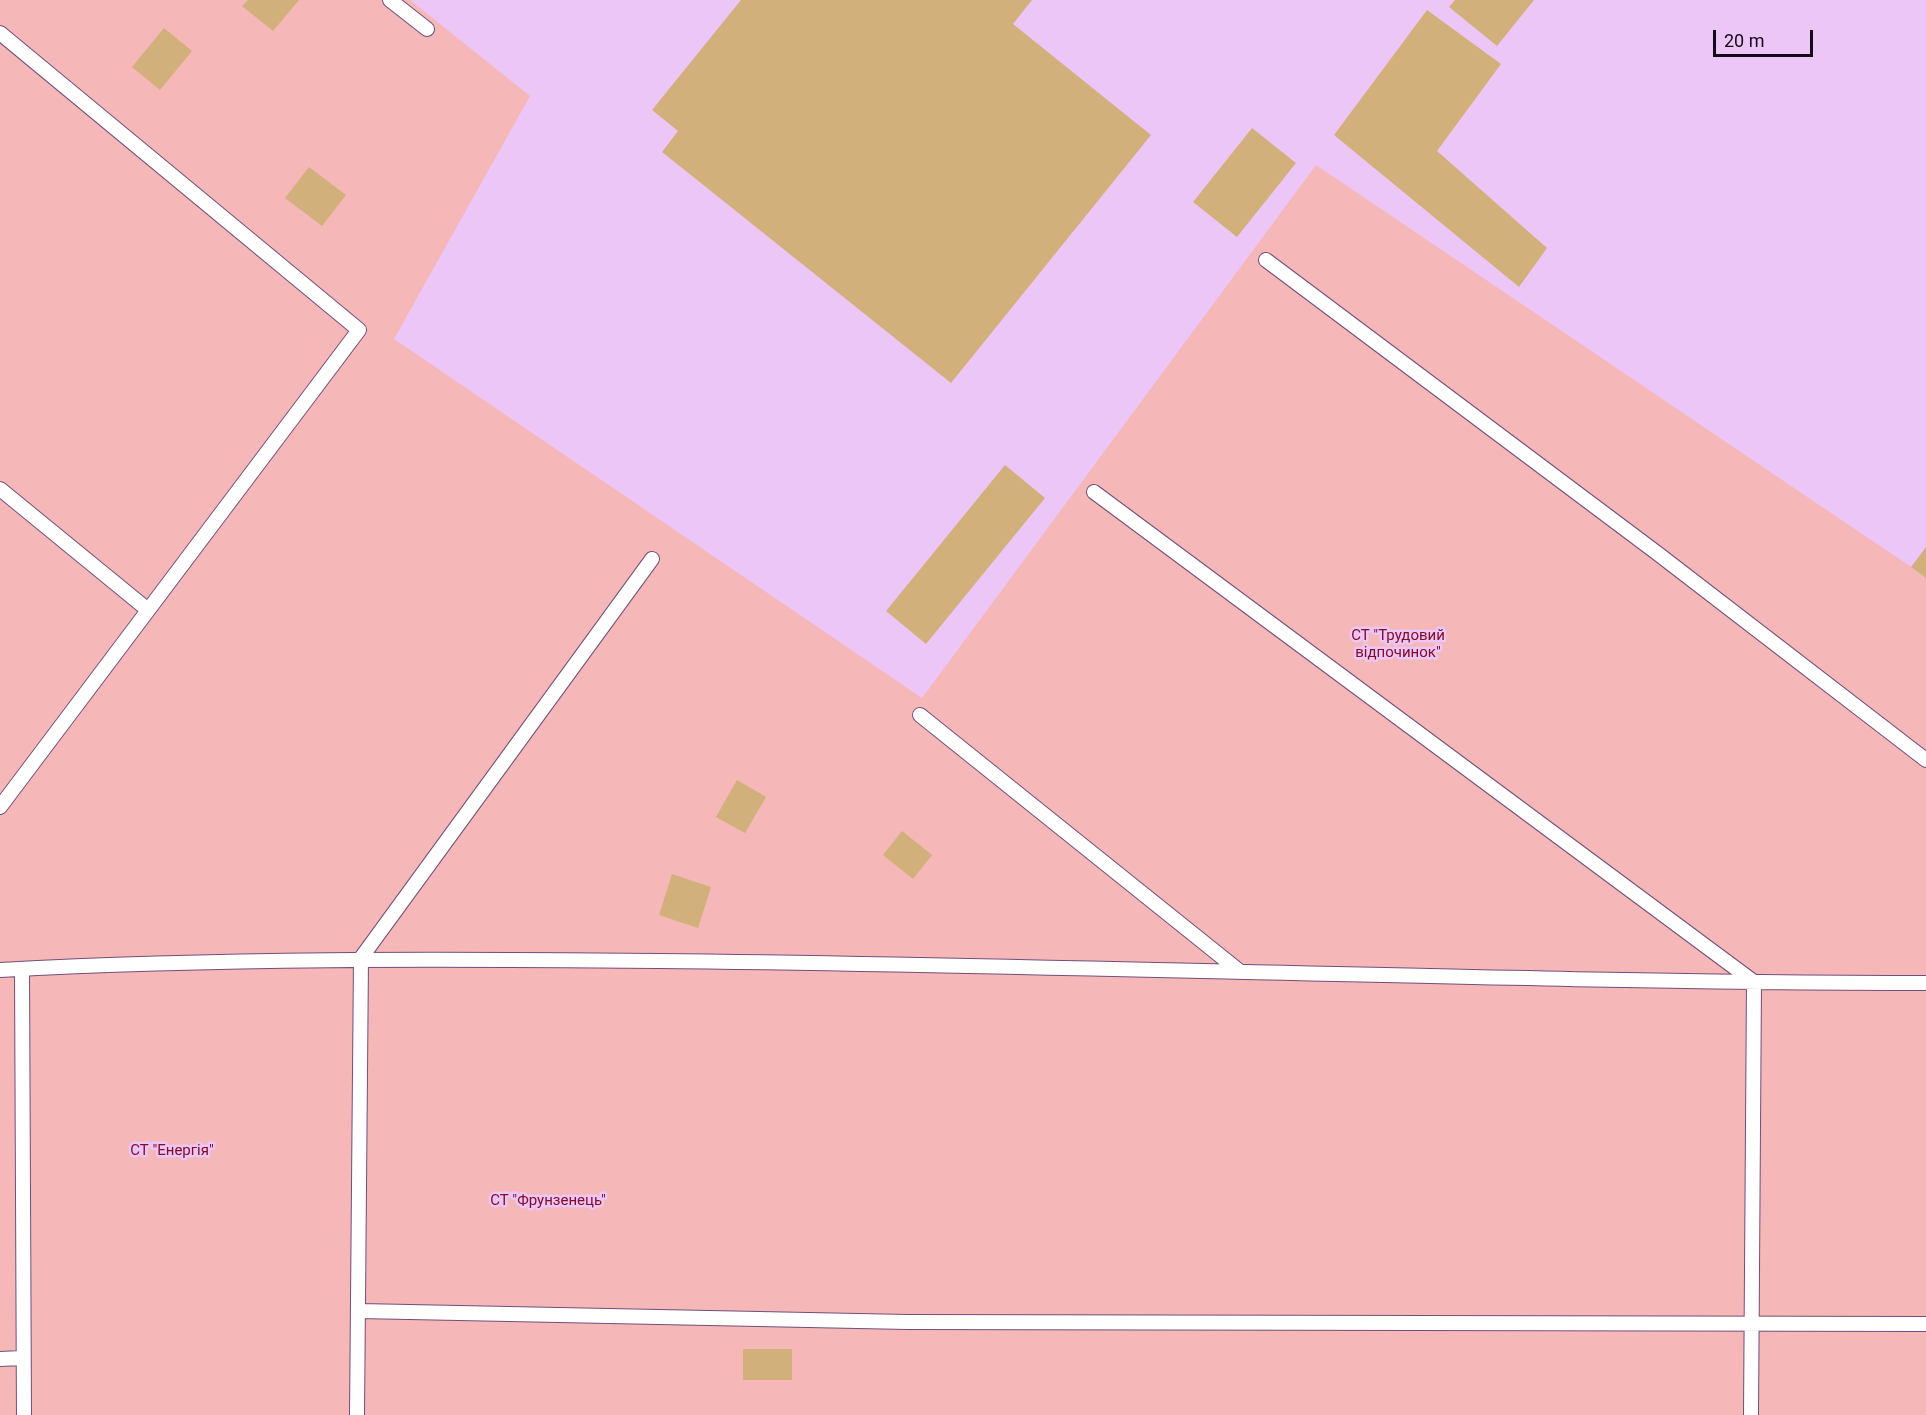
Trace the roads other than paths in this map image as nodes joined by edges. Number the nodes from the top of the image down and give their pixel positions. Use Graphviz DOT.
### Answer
graph roads {
  1 [pos="390,0"];
  2 [pos="427,29"];
  3 [pos="0,33"];
  4 [pos="1266,260"];
  5 [pos="0,489"];
  6 [pos="1094,492"];
  7 [pos="652,559"];
  8 [pos="148,610"];
  9 [pos="920,715"];
  10 [pos="1926,760"];
  11 [pos="0,807"];
  12 [pos="361,958"];
  13 [pos="22,969"];
  14 [pos="0,970"];
  15 [pos="1238,970"];
  16 [pos="1754,982"];
  17 [pos="1926,983"];
  18 [pos="359,1311"];
  19 [pos="1751,1322"];
  20 [pos="1926,1324"];
  21 [pos="22,1358"];
  22 [pos="0,1359"];
  23 [pos="24,1415"];
  24 [pos="357,1415"];
  25 [pos="1750,1415"];
  1 -- 2 [label="lane"];
  3 -- 8 [label="lane"];
  4 -- 10 [label="lane"];
  5 -- 8 [label="lane"];
  6 -- 16 [label="lane"];
  7 -- 12 [label="lane"];
  8 -- 11 [label="lane"];
  9 -- 15 [label="lane"];
  12 -- 13 [label="lane"];
  12 -- 15 [label="lane"];
  12 -- 18 [label="lane"];
  13 -- 14 [label="lane"];
  13 -- 21 [label="lane"];
  15 -- 16 [label="lane"];
  16 -- 17 [label="lane"];
  16 -- 19 [label="lane"];
  18 -- 19 [label="lane"];
  18 -- 24 [label="lane"];
  19 -- 20 [label="lane"];
  19 -- 25 [label="lane"];
  21 -- 22 [label="lane"];
  21 -- 23 [label="lane"];
}
